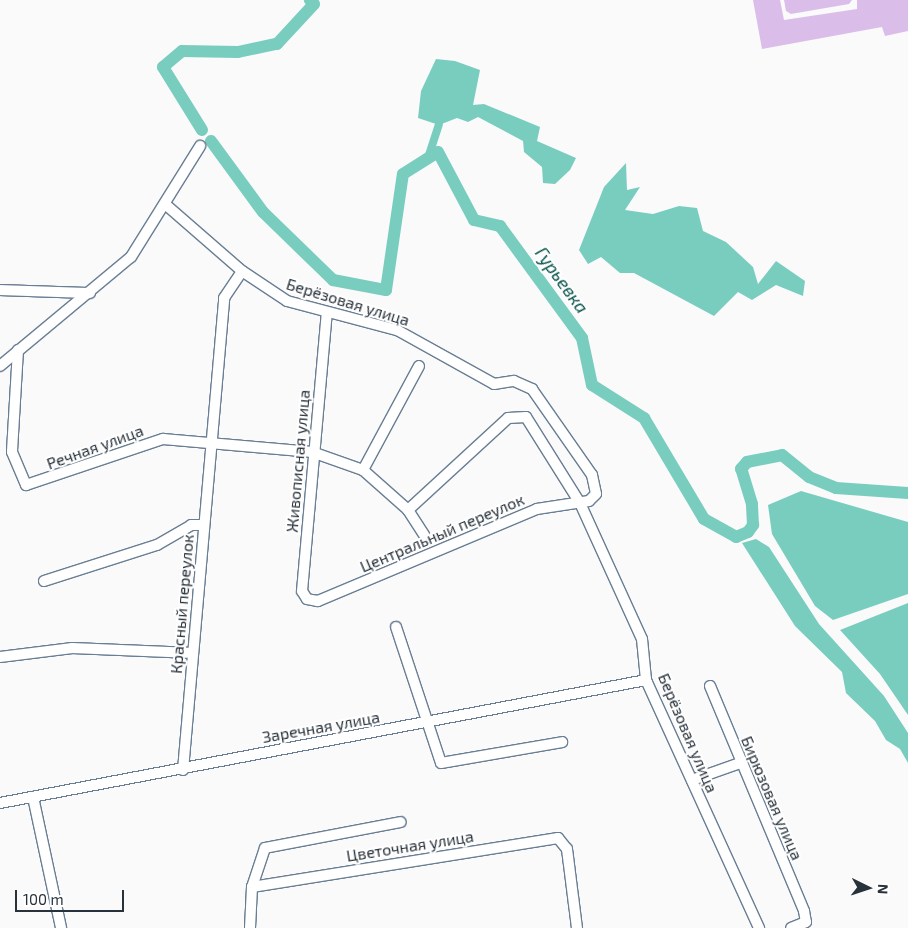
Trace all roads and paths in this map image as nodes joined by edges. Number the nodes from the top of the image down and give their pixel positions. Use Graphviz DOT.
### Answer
graph roads {
  1 [pos="200,146"];
  2 [pos="164,204"];
  3 [pos="242,271"];
  4 [pos="0,290"];
  5 [pos="90,293"];
  6 [pos="326,313"];
  7 [pos="18,350"];
  8 [pos="0,366"];
  9 [pos="419,366"];
  10 [pos="211,442"];
  11 [pos="312,452"];
  12 [pos="363,470"];
  13 [pos="580,503"];
  14 [pos="408,510"];
  15 [pos="204,524"];
  16 [pos="424,536"];
  17 [pos="44,581"];
  18 [pos="318,601"];
  19 [pos="396,627"];
  20 [pos="193,653"];
  21 [pos="0,657"];
  22 [pos="646,680"];
  23 [pos="710,686"];
  24 [pos="427,723"];
  25 [pos="562,742"];
  26 [pos="740,763"];
  27 [pos="183,770"];
  28 [pos="692,780"];
  29 [pos="33,797"];
  30 [pos="0,803"];
  31 [pos="401,822"];
  32 [pos="252,887"];
  33 [pos="808,925"];
  34 [pos="61,928"];
  35 [pos="250,928"];
  36 [pos="577,928"];
  37 [pos="759,928"];
  38 [pos="791,928"];
  1 -- 2 [label="street"];
  2 -- 3 [label="street, Берёзовая улица"];
  2 -- 5 [label="street"];
  3 -- 6 [label="street, Берёзовая улица"];
  3 -- 10 [label="street, Красный переулок"];
  4 -- 5 [label="street"];
  5 -- 7 [label="street"];
  6 -- 11 [label="street, Живописная улица"];
  6 -- 13 [label="street, Берёзовая улица"];
  7 -- 8 [label="street"];
  7 -- 10 [label="street, Речная улица"];
  9 -- 12 [label="street"];
  10 -- 11 [label="street, Речная улица"];
  10 -- 15 [label="street, Красный переулок"];
  11 -- 12 [label="street, Центральный переулок"];
  11 -- 18 [label="street, Живописная улица"];
  12 -- 14 [label="street, Центральный переулок"];
  13 -- 14 [label="street, Берёзовая улица"];
  13 -- 18 [label="street, Центральный переулок"];
  13 -- 22 [label="street, Берёзовая улица"];
  14 -- 16 [label="street, Центральный переулок"];
  15 -- 17 [label="street"];
  15 -- 20 [label="street, Красный переулок"];
  19 -- 24 [label="street"];
  20 -- 21 [label="street"];
  20 -- 27 [label="street, Красный переулок"];
  22 -- 24 [label="street, Заречная улица"];
  22 -- 28 [label="street, Берёзовая улица"];
  23 -- 26 [label="street, Бирюзовая улица"];
  24 -- 25 [label="street"];
  24 -- 27 [label="street, Заречная улица"];
  26 -- 28 [label="street"];
  26 -- 33 [label="street, Бирюзовая улица"];
  27 -- 29 [label="street, Заречная улица"];
  28 -- 37 [label="street, Берёзовая улица"];
  29 -- 30 [label="street, Заречная улица"];
  29 -- 34 [label="street"];
  31 -- 32 [label="street"];
  32 -- 35 [label="street"];
  32 -- 36 [label="street, Цветочная улица"];
  33 -- 38 [label="street, Бирюзовая улица"];
}
